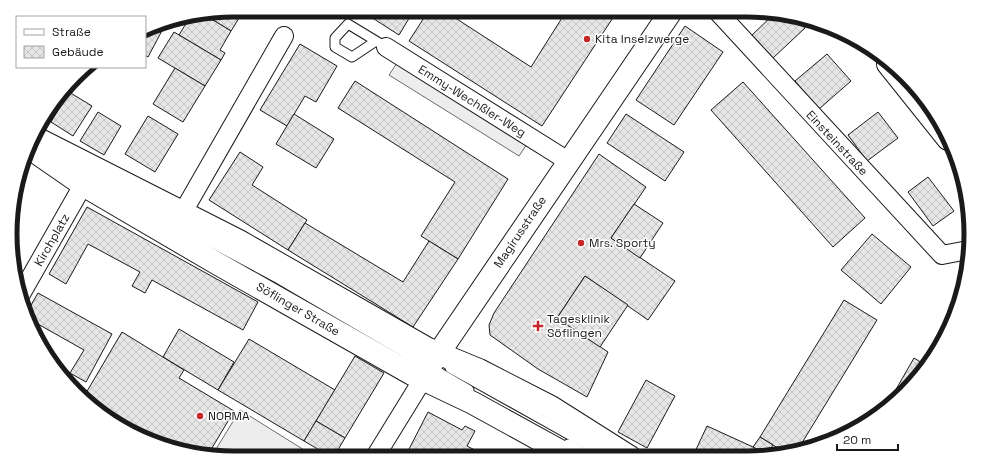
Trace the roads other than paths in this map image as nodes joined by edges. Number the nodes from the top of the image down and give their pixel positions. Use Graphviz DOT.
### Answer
graph roads {
  1 [pos="667,17"];
  2 [pos="722,17"];
  3 [pos="284,36"];
  4 [pos="381,44"];
  5 [pos="38,139"];
  6 [pos="39,139"];
  7 [pos="35,147"];
  8 [pos="34,150"];
  9 [pos="568,161"];
  10 [pos="90,181"];
  11 [pos="183,212"];
  12 [pos="964,251"];
  13 [pos="24,289"];
  14 [pos="431,365"];
  15 [pos="379,451"];
  16 [pos="560,451"];
  17 [pos="581,451"];
  18 [pos="597,451"];
  19 [pos="621,451"];
  1 -- 9 [label="street, Magirusstraße"];
  2 -- 12 [label="street, Einsteinstraße"];
  3 -- 11 [label="street"];
  4 -- 9 [label="street, Emmy-Wechßler-Weg"];
  5 -- 14 [label="lane"];
  6 -- 11 [label="street, Söflinger Straße"];
  7 -- 10 [label="lane"];
  8 -- 10 [label="street, Söflinger Straße"];
  9 -- 14 [label="street, Magirusstraße"];
  10 -- 13 [label="street, Kirchplatz"];
  10 -- 14 [label="street, Söflinger Straße"];
  11 -- 14 [label="street, Söflinger Straße"];
  14 -- 15 [label="street, Magirusstraße"];
  14 -- 16 [label="street, Söflinger Straße"];
  14 -- 17 [label="lane"];
  14 -- 18 [label="lane"];
  14 -- 19 [label="street, Söflinger Straße"];
}
